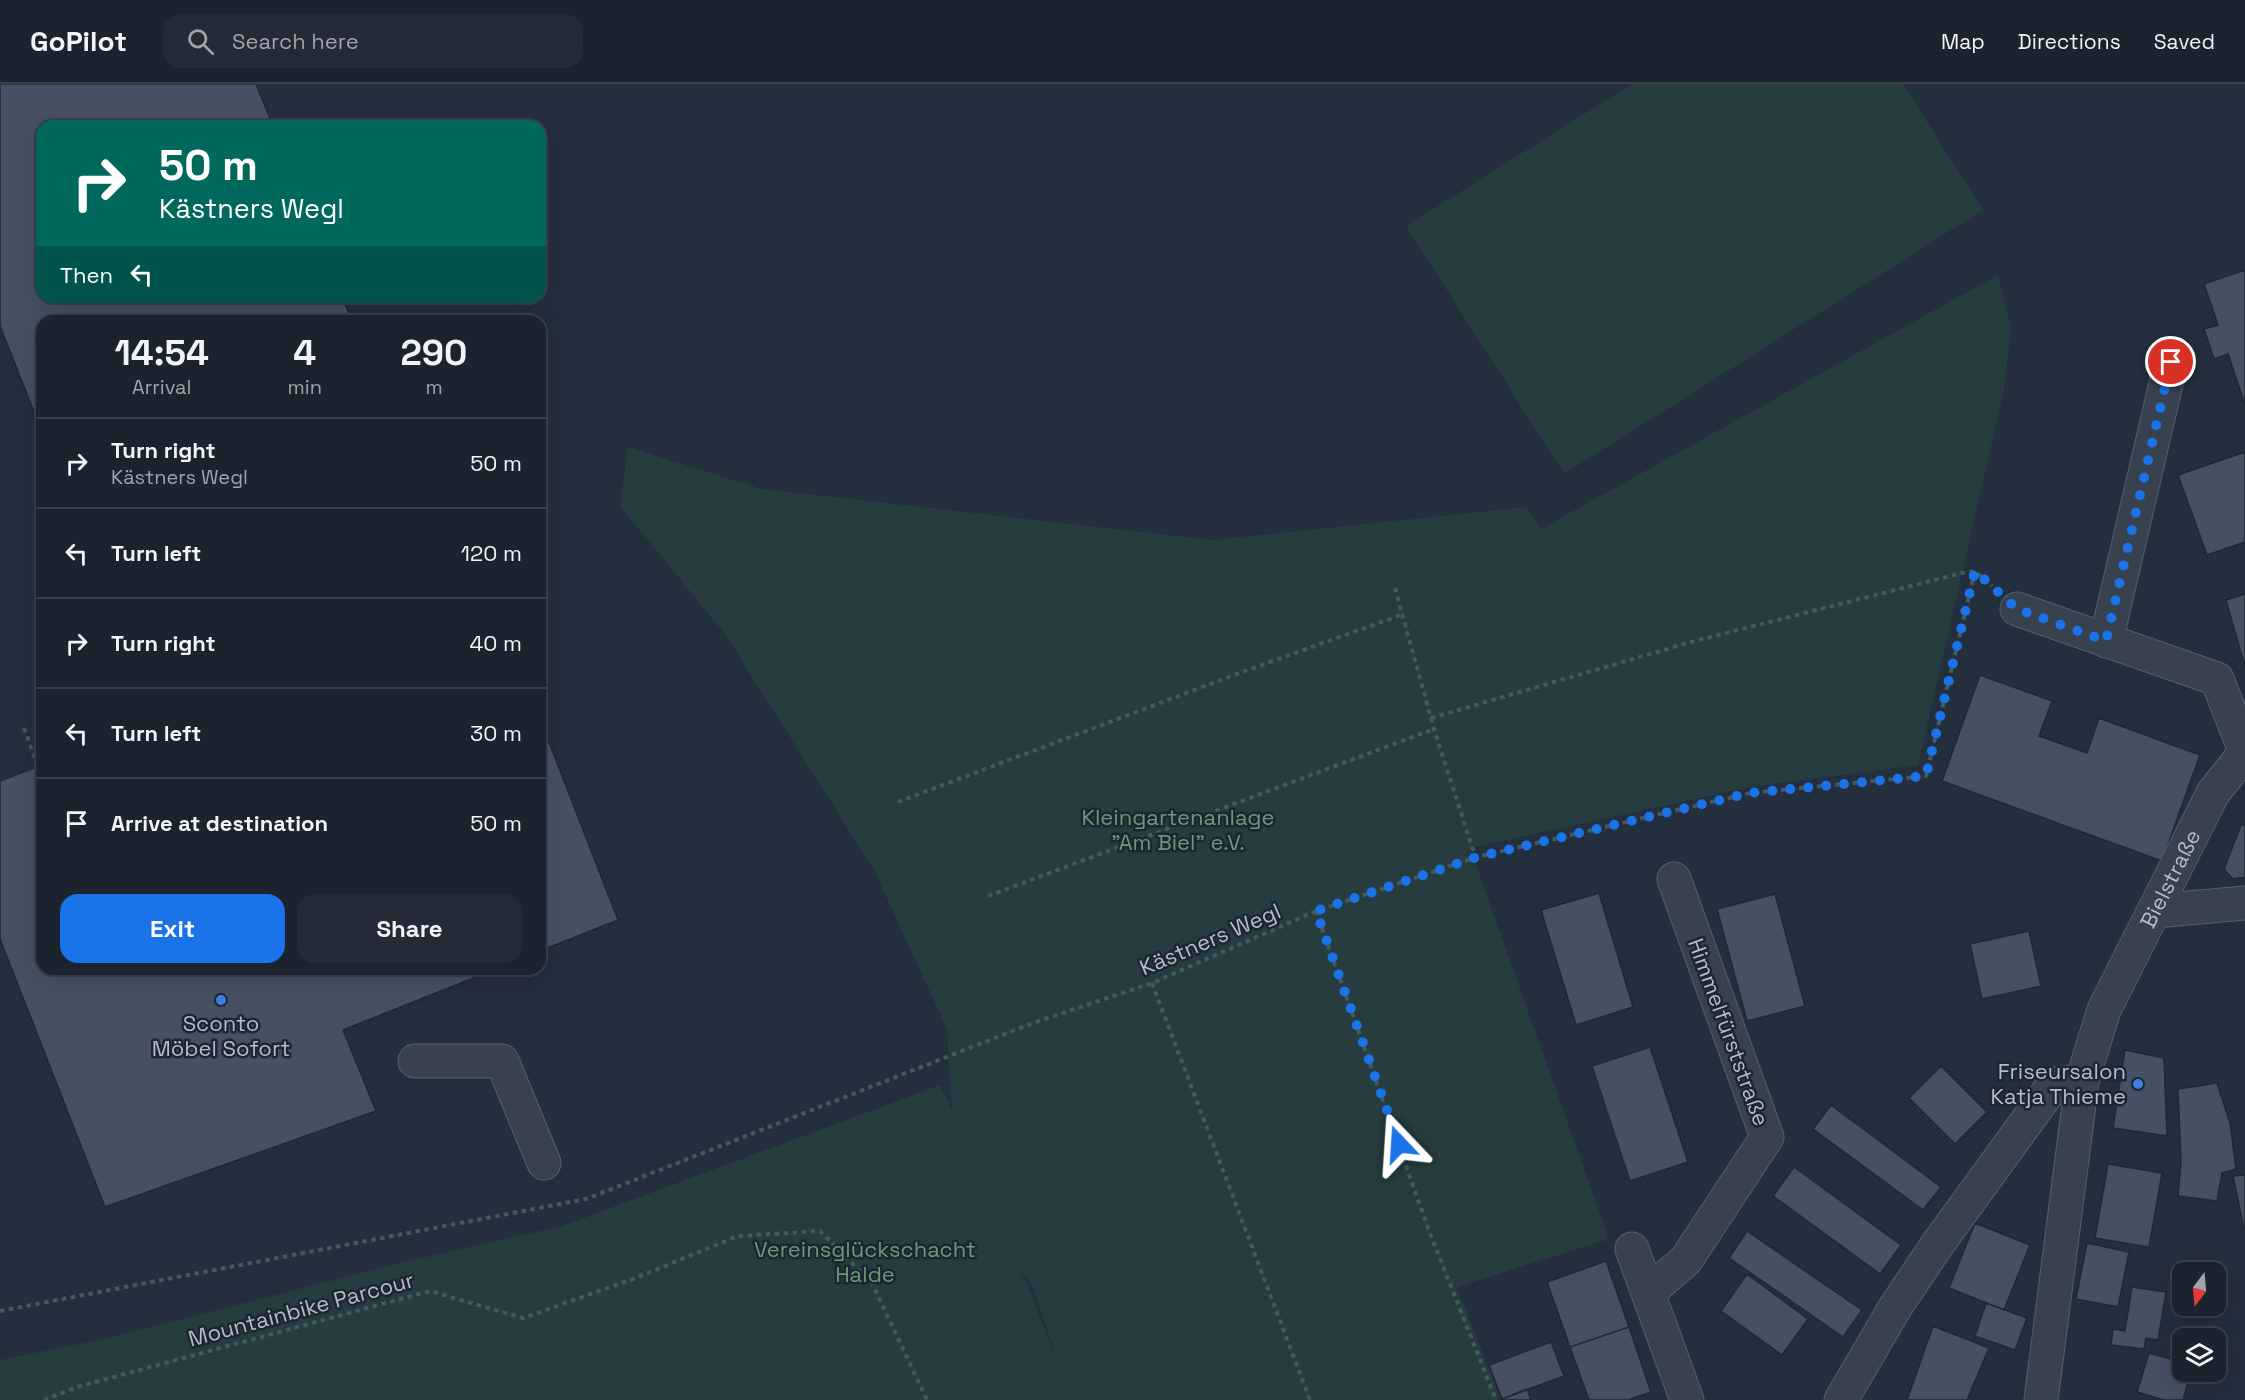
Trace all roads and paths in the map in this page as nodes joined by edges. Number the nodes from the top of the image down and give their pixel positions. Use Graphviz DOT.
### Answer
graph roads {
  1 [pos="2171,362"];
  2 [pos="1975,571"];
  3 [pos="1395,588"];
  4 [pos="2017,609"];
  5 [pos="1401,615"];
  6 [pos="2106,641"];
  7 [pos="1431,718"];
  8 [pos="24,728"];
  9 [pos="1434,729"];
  10 [pos="2245,752"];
  11 [pos="36,761"];
  12 [pos="898,802"];
  13 [pos="1477,857"];
  14 [pos="1674,879"];
  15 [pos="988,896"];
  16 [pos="2245,903"];
  17 [pos="2155,910"];
  18 [pos="1316,911"];
  19 [pos="1152,983"];
  20 [pos="1033,1023"];
  21 [pos="415,1061"];
  22 [pos="2082,1081"];
  23 [pos="544,1163"];
  24 [pos="1632,1249"];
  25 [pos="1649,1292"];
  26 [pos="44,1400"];
  27 [pos="927,1400"];
  28 [pos="1310,1400"];
  29 [pos="1496,1400"];
  30 [pos="1687,1400"];
  31 [pos="1841,1400"];
  32 [pos="2041,1400"];
  1 -- 6 [label="street"];
  2 -- 4 [label="path"];
  2 -- 7 [label="path"];
  2 -- 13 [label="path, Kästners Wegl"];
  3 -- 5 [label="path"];
  4 -- 6 [label="street"];
  5 -- 7 [label="path"];
  5 -- 12 [label="path"];
  6 -- 10 [label="street"];
  7 -- 9 [label="path"];
  8 -- 11 [label="path"];
  9 -- 13 [label="path"];
  9 -- 15 [label="path"];
  10 -- 17 [label="street, Bielstraße"];
  13 -- 18 [label="path, Kästners Wegl"];
  14 -- 25 [label="street, Himmelfürststraße"];
  16 -- 17 [label="street"];
  17 -- 22 [label="street, Bielstraße"];
  18 -- 19 [label="path, Kästners Wegl"];
  18 -- 29 [label="path"];
  19 -- 20 [label="path, Kästners Wegl"];
  19 -- 28 [label="path"];
  21 -- 23 [label="street"];
  22 -- 31 [label="street"];
  22 -- 32 [label="street"];
  24 -- 25 [label="street"];
  25 -- 30 [label="street"];
  26 -- 27 [label="path, Mountainbike Parcour"];
}
